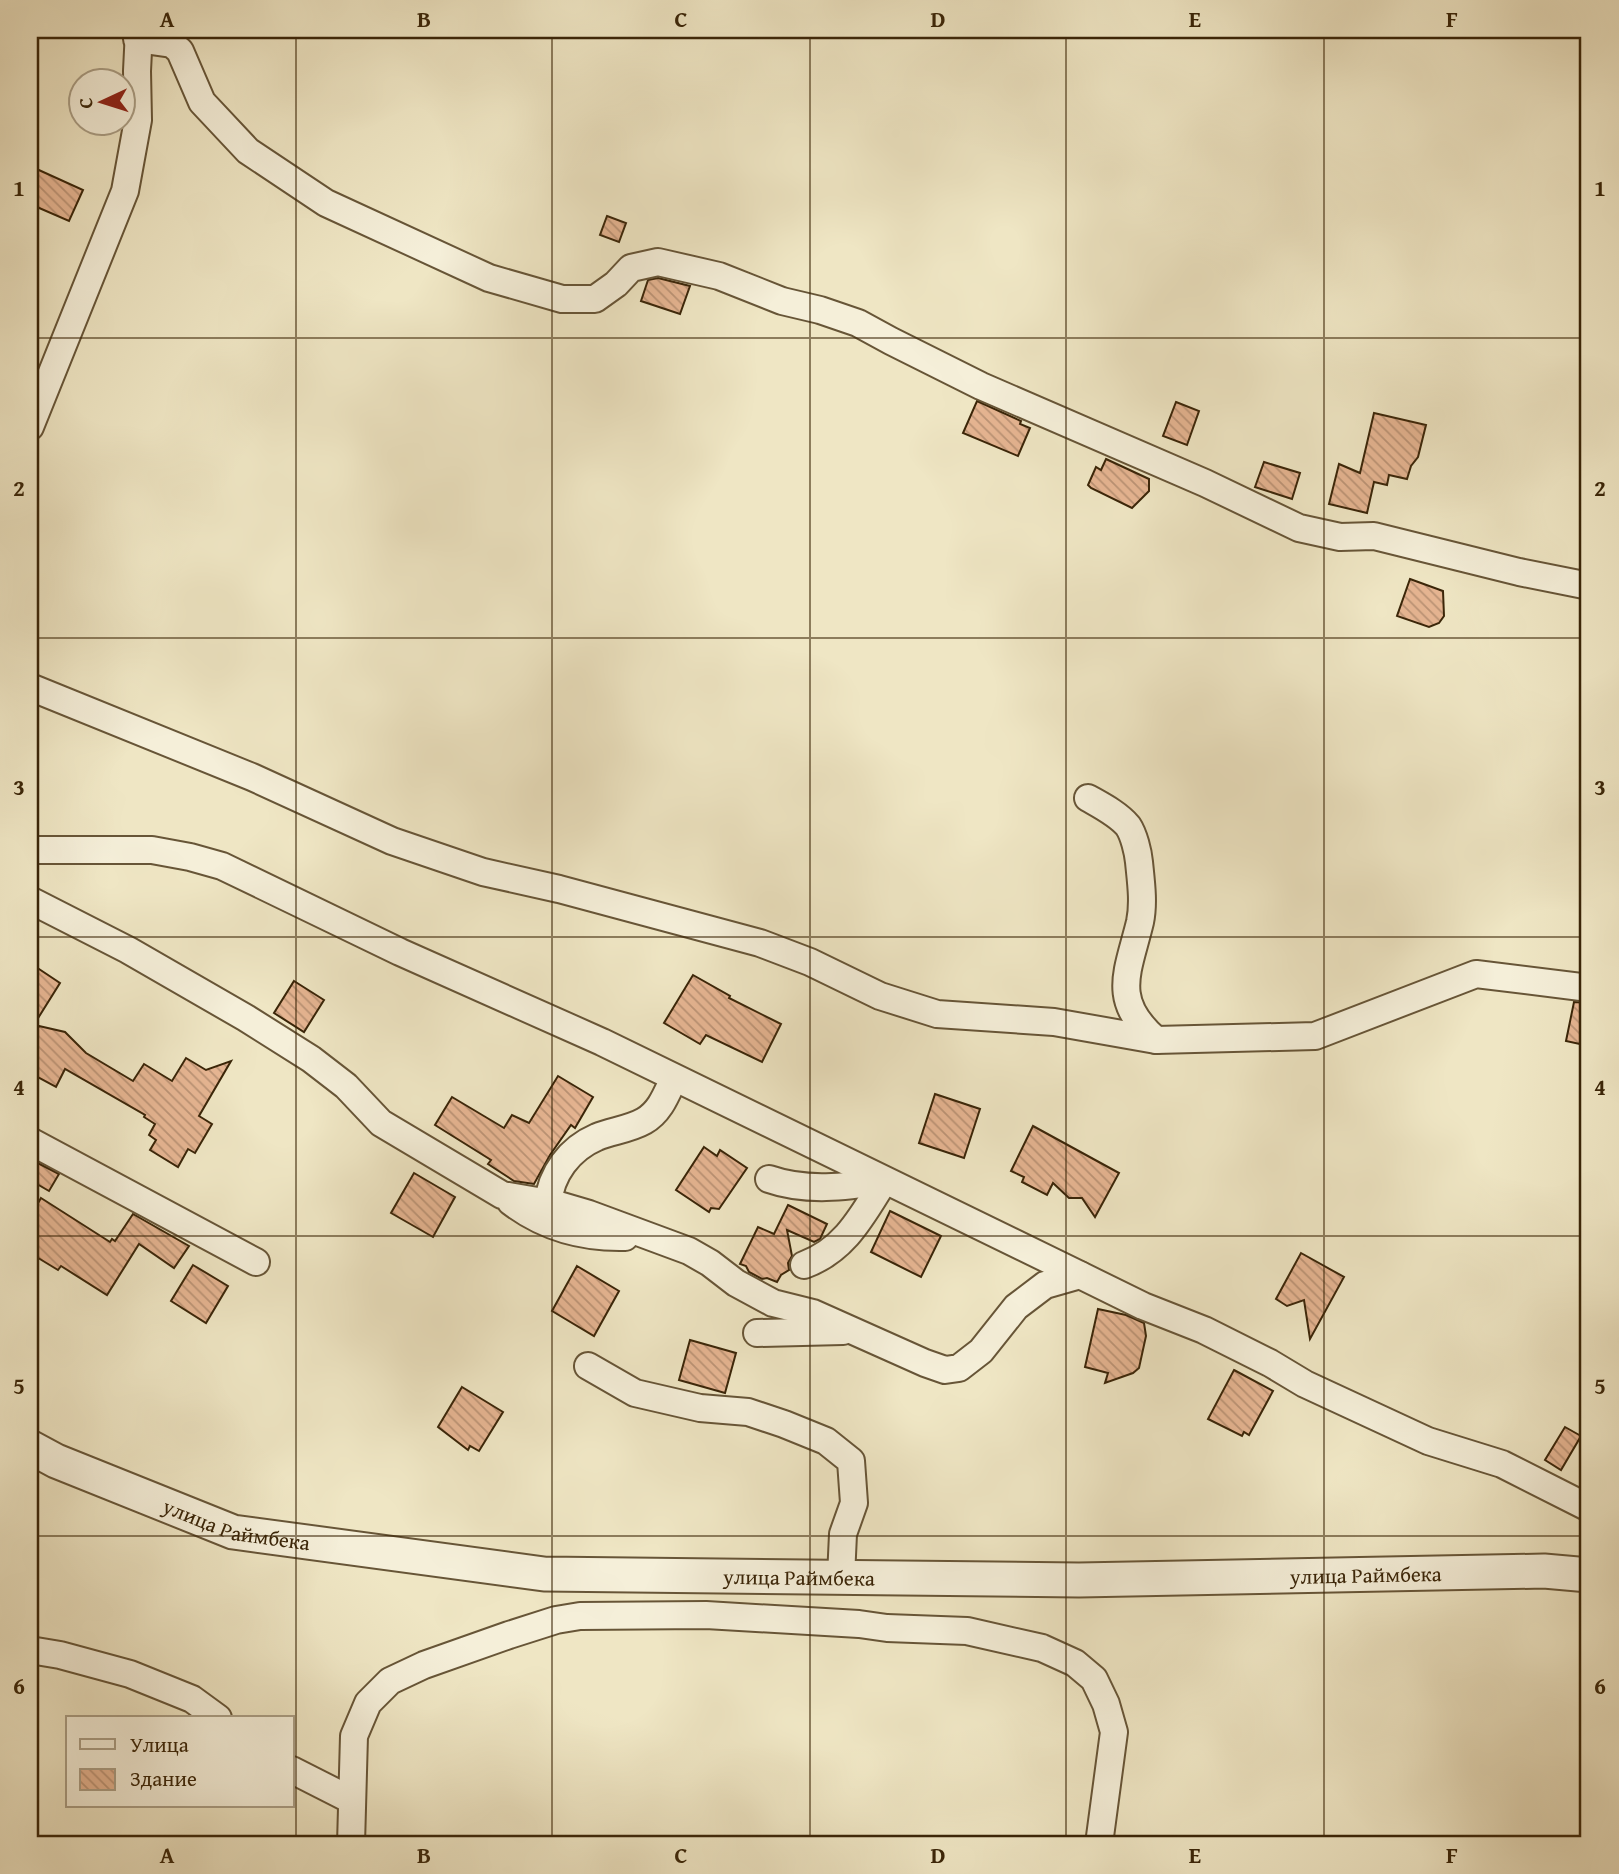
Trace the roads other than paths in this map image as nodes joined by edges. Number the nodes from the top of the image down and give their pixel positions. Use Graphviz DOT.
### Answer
graph roads {
  1 [pos="138,35"];
  2 [pos="30,427"];
  3 [pos="1589,586"];
  4 [pos="30,687"];
  5 [pos="1088,798"];
  6 [pos="30,850"];
  7 [pos="30,900"];
  8 [pos="1589,988"];
  9 [pos="1156,1040"];
  10 [pos="674,1078"];
  11 [pos="30,1141"];
  12 [pos="769,1179"];
  13 [pos="884,1181"];
  14 [pos="502,1195"];
  15 [pos="548,1203"];
  16 [pos="648,1237"];
  17 [pos="256,1262"];
  18 [pos="804,1265"];
  19 [pos="1080,1275"];
  20 [pos="851,1331"];
  21 [pos="757,1333"];
  22 [pos="588,1366"];
  23 [pos="30,1447"];
  24 [pos="1589,1508"];
  25 [pos="1589,1575"];
  26 [pos="841,1577"];
  27 [pos="30,1650"];
  28 [pos="215,1716"];
  29 [pos="294,1771"];
  30 [pos="351,1800"];
  31 [pos="351,1844"];
  32 [pos="1099,1844"];
  1 -- 2 [label="street"];
  1 -- 3 [label="street"];
  4 -- 9 [label="street"];
  5 -- 9 [label="street"];
  6 -- 10 [label="street"];
  7 -- 14 [label="street"];
  8 -- 9 [label="street"];
  10 -- 13 [label="street"];
  10 -- 15 [label="street"];
  11 -- 17 [label="street"];
  12 -- 13 [label="street"];
  13 -- 18 [label="street"];
  13 -- 19 [label="street"];
  14 -- 15 [label="street"];
  14 -- 16 [label="street"];
  15 -- 16 [label="street"];
  16 -- 20 [label="street"];
  19 -- 20 [label="street"];
  19 -- 24 [label="street"];
  20 -- 21 [label="street"];
  22 -- 26 [label="street"];
  23 -- 26 [label="street, улица Раймбека"];
  25 -- 26 [label="street, улица Раймбека"];
  27 -- 28 [label="street"];
  29 -- 30 [label="street"];
  30 -- 31 [label="street"];
  30 -- 32 [label="street"];
}
